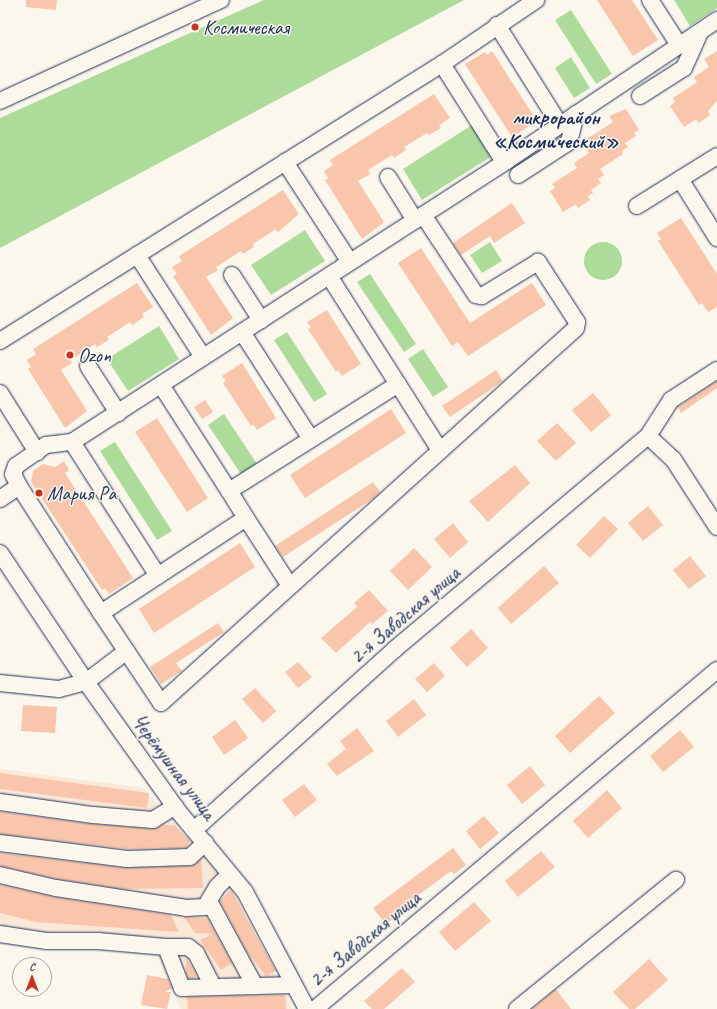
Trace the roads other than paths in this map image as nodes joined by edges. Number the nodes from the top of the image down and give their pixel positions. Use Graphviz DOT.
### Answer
graph roads {
  1 [pos="222,0"];
  2 [pos="536,0"];
  3 [pos="650,0"];
  4 [pos="717,20"];
  5 [pos="497,25"];
  6 [pos="700,32"];
  7 [pos="679,45"];
  8 [pos="442,64"];
  9 [pos="640,96"];
  10 [pos="0,101"];
  11 [pos="576,114"];
  12 [pos="560,125"];
  13 [pos="717,156"];
  14 [pos="285,162"];
  15 [pos="504,162"];
  16 [pos="518,175"];
  17 [pos="388,177"];
  18 [pos="680,180"];
  19 [pos="637,206"];
  20 [pos="419,218"];
  21 [pos="717,238"];
  22 [pos="137,255"];
  23 [pos="350,262"];
  24 [pos="232,275"];
  25 [pos="329,276"];
  26 [pos="261,320"];
  27 [pos="242,332"];
  28 [pos="0,341"];
  29 [pos="203,357"];
  30 [pos="88,366"];
  31 [pos="717,370"];
  32 [pos="398,384"];
  33 [pos="161,385"];
  34 [pos="0,393"];
  35 [pos="118,413"];
  36 [pos="648,436"];
  37 [pos="311,439"];
  38 [pos="72,442"];
  39 [pos="440,450"];
  40 [pos="37,452"];
  41 [pos="19,486"];
  42 [pos="229,491"];
  43 [pos="0,499"];
  44 [pos="246,518"];
  45 [pos="717,527"];
  46 [pos="0,553"];
  47 [pos="158,576"];
  48 [pos="290,586"];
  49 [pos="101,613"];
  50 [pos="127,651"];
  51 [pos="717,670"];
  52 [pos="86,682"];
  53 [pos="0,683"];
  54 [pos="0,802"];
  55 [pos="175,806"];
  56 [pos="194,830"];
  57 [pos="0,843"];
  58 [pos="205,843"];
  59 [pos="230,874"];
  60 [pos="0,875"];
  61 [pos="676,880"];
  62 [pos="209,901"];
  63 [pos="0,934"];
  64 [pos="166,947"];
  65 [pos="294,985"];
  66 [pos="255,986"];
  67 [pos="213,987"];
  68 [pos="307,1009"];
  69 [pos="315,1009"];
  70 [pos="517,1009"];
  1 -- 10 [label="street"];
  2 -- 5 [label="street"];
  3 -- 7 [label="street"];
  4 -- 6 [label="street"];
  5 -- 8 [label="street"];
  5 -- 12 [label="street"];
  6 -- 7 [label="street"];
  6 -- 9 [label="street"];
  7 -- 11 [label="street"];
  8 -- 14 [label="street"];
  8 -- 15 [label="street"];
  11 -- 12 [label="street"];
  11 -- 16 [label="street"];
  12 -- 15 [label="street"];
  13 -- 18 [label="street"];
  14 -- 22 [label="street"];
  14 -- 23 [label="street"];
  15 -- 20 [label="street"];
  17 -- 20 [label="street"];
  18 -- 19 [label="street"];
  18 -- 21 [label="street"];
  20 -- 23 [label="street"];
  20 -- 39 [label="street"];
  22 -- 28 [label="street"];
  22 -- 29 [label="street"];
  23 -- 25 [label="street"];
  24 -- 26 [label="street"];
  25 -- 26 [label="street"];
  25 -- 32 [label="street"];
  26 -- 27 [label="street"];
  27 -- 29 [label="street"];
  27 -- 37 [label="street"];
  29 -- 33 [label="street"];
  30 -- 35 [label="street"];
  31 -- 36 [label="street, 2-я Заводская улица"];
  32 -- 37 [label="street"];
  32 -- 39 [label="street"];
  33 -- 35 [label="street"];
  33 -- 42 [label="street"];
  34 -- 40 [label="street"];
  35 -- 38 [label="street"];
  36 -- 45 [label="street"];
  36 -- 56 [label="street, 2-я Заводская улица"];
  37 -- 42 [label="street"];
  38 -- 40 [label="street"];
  38 -- 47 [label="street"];
  39 -- 48 [label="street"];
  40 -- 41 [label="street"];
  41 -- 43 [label="street"];
  41 -- 49 [label="street"];
  42 -- 44 [label="street"];
  44 -- 47 [label="street"];
  44 -- 48 [label="street"];
  46 -- 52 [label="street, Черёмушная улица"];
  47 -- 49 [label="street"];
  48 -- 50 [label="street"];
  49 -- 50 [label="street"];
  50 -- 52 [label="street"];
  51 -- 69 [label="street, 2-я Заводская улица"];
  52 -- 53 [label="street"];
  52 -- 55 [label="street, Черёмушная улица"];
  54 -- 55 [label="street"];
  55 -- 56 [label="street, Черёмушная улица"];
  56 -- 58 [label="street, Черёмушная улица"];
  57 -- 58 [label="street"];
  58 -- 59 [label="street, Черёмушная улица"];
  59 -- 62 [label="street"];
  59 -- 65 [label="street, Черёмушная улица"];
  60 -- 62 [label="street"];
  61 -- 70 [label="street"];
  62 -- 66 [label="street"];
  63 -- 64 [label="street"];
  64 -- 67 [label="street"];
  64 -- 67 [label="street"];
  65 -- 66 [label="street"];
  65 -- 68 [label="street, Черёмушная улица"];
  66 -- 67 [label="street"];
}
